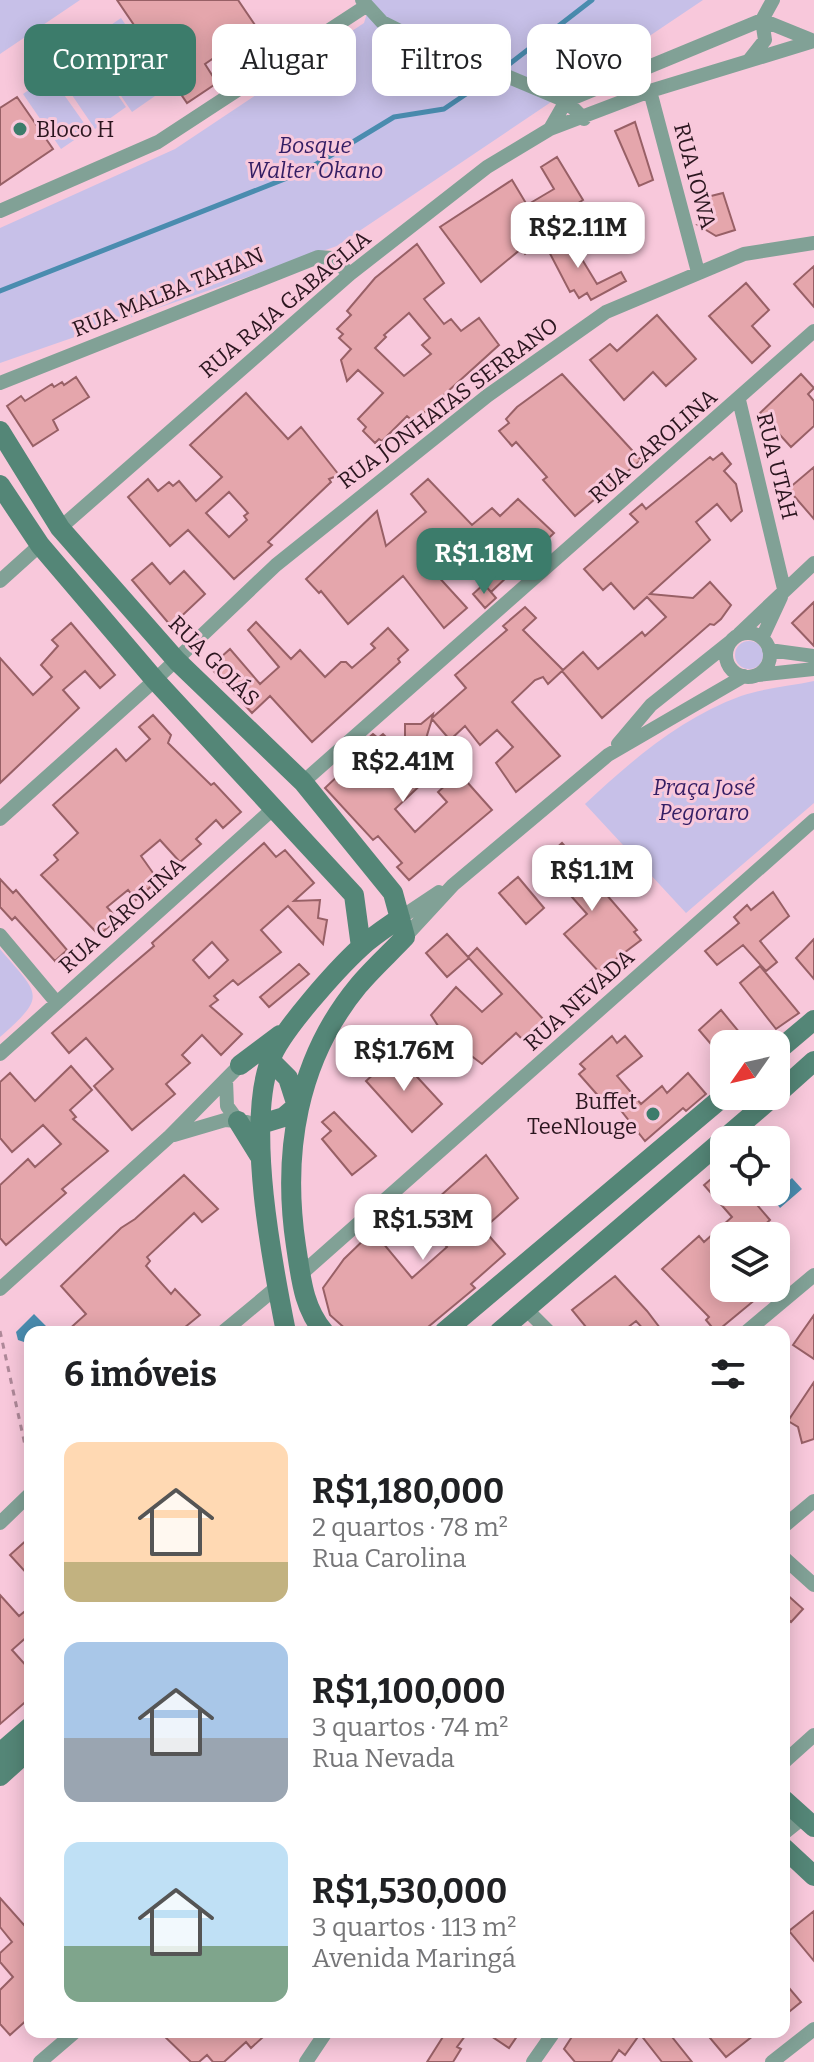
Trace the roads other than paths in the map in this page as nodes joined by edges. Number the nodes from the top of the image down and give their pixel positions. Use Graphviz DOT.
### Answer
graph roads {
  1 [pos="773,0"];
  2 [pos="364,3"];
  3 [pos="762,20"];
  4 [pos="814,41"];
  5 [pos="745,62"];
  6 [pos="651,91"];
  7 [pos="651,95"];
  8 [pos="638,96"];
  9 [pos="566,101"];
  10 [pos="584,119"];
  11 [pos="550,129"];
  12 [pos="0,211"];
  13 [pos="814,243"];
  14 [pos="698,272"];
  15 [pos="350,274"];
  16 [pos="814,331"];
  17 [pos="0,383"];
  18 [pos="739,400"];
  19 [pos="0,431"];
  20 [pos="0,485"];
  21 [pos="60,528"];
  22 [pos="40,545"];
  23 [pos="814,563"];
  24 [pos="0,581"];
  25 [pos="784,589"];
  26 [pos="734,639"];
  27 [pos="766,644"];
  28 [pos="814,656"];
  29 [pos="177,661"];
  30 [pos="814,669"];
  31 [pos="751,676"];
  32 [pos="155,680"];
  33 [pos="608,755"];
  34 [pos="303,782"];
  35 [pos="274,808"];
  36 [pos="0,819"];
  37 [pos="814,820"];
  38 [pos="403,928"];
  39 [pos="0,935"];
  40 [pos="361,947"];
  41 [pos="57,1003"];
  42 [pos="814,1020"];
  43 [pos="290,1028"];
  44 [pos="790,1040"];
  45 [pos="0,1054"];
  46 [pos="270,1060"];
  47 [pos="814,1061"];
  48 [pos="233,1072"];
  49 [pos="790,1082"];
  50 [pos="297,1106"];
  51 [pos="710,1108"];
  52 [pos="758,1110"];
  53 [pos="238,1121"];
  54 [pos="261,1124"];
  55 [pos="170,1136"];
  56 [pos="263,1165"];
  57 [pos="300,1275"];
  58 [pos="814,1275"];
  59 [pos="277,1287"];
  60 [pos="0,1289"];
  61 [pos="526,1309"];
  62 [pos="230,1326"];
  63 [pos="285,1326"];
  64 [pos="320,1326"];
  65 [pos="451,1326"];
  66 [pos="506,1326"];
  67 [pos="543,1326"];
  68 [pos="753,1326"];
  69 [pos="24,1500"];
  70 [pos="814,1501"];
  71 [pos="790,1521"];
  72 [pos="0,1523"];
  73 [pos="790,1563"];
  74 [pos="814,1585"];
  75 [pos="24,1732"];
  76 [pos="814,1735"];
  77 [pos="0,1753"];
  78 [pos="24,1754"];
  79 [pos="790,1757"];
  80 [pos="0,1776"];
  81 [pos="790,1805"];
  82 [pos="809,1822"];
  83 [pos="790,1830"];
  84 [pos="790,1854"];
  85 [pos="814,1876"];
  86 [pos="814,2029"];
  87 [pos="68,2038"];
  88 [pos="322,2038"];
  89 [pos="550,2038"];
  90 [pos="40,2062"];
  91 [pos="306,2062"];
  92 [pos="533,2062"];
  93 [pos="772,2062"];
  1 -- 3 [label="street"];
  2 -- 9 [label="street"];
  2 -- 12 [label="street"];
  3 -- 4 [label="street, RUA RAJA GABAGLIA"];
  3 -- 5 [label="street"];
  3 -- 9 [label="street"];
  4 -- 5 [label="street, RUA RAJA GABAGLIA"];
  5 -- 6 [label="street, RUA RAJA GABAGLIA"];
  7 -- 14 [label="street, RUA IOWA"];
  8 -- 10 [label="street, RUA RAJA GABAGLIA"];
  9 -- 10 [label="street"];
  9 -- 11 [label="street, RUA RAJA GABAGLIA"];
  10 -- 11 [label="street, RUA RAJA GABAGLIA"];
  11 -- 15 [label="street, RUA RAJA GABAGLIA"];
  13 -- 14 [label="street, RUA JONHATAS SERRANO"];
  14 -- 29 [label="street, RUA JONHATAS SERRANO"];
  15 -- 17 [label="street, RUA MALBA TAHAN"];
  15 -- 21 [label="street, RUA RAJA GABAGLIA"];
  16 -- 18 [label="street, RUA CAROLINA"];
  18 -- 25 [label="street, RUA UTAH"];
  18 -- 34 [label="street, RUA CAROLINA"];
  19 -- 21 [label="main road, RUA GOIÁS"];
  20 -- 22 [label="main road"];
  21 -- 29 [label="main road, RUA GOIÁS"];
  22 -- 24 [label="street"];
  22 -- 32 [label="main road"];
  23 -- 25 [label="street"];
  25 -- 26 [label="street"];
  25 -- 27 [label="street"];
  26 -- 27 [label="street"];
  26 -- 31 [label="street"];
  26 -- 33 [label="street"];
  27 -- 28 [label="street"];
  27 -- 31 [label="street"];
  29 -- 32 [label="street, RUA JONHATAS SERRANO"];
  29 -- 34 [label="main road, RUA GOIÁS"];
  30 -- 31 [label="street"];
  31 -- 33 [label="street"];
  32 -- 35 [label="main road"];
  32 -- 36 [label="street, RUA JONHATAS SERRANO"];
  33 -- 38 [label="street"];
  34 -- 38 [label="main road, RUA GOIÁS"];
  35 -- 40 [label="main road"];
  35 -- 41 [label="street, RUA CAROLINA"];
  37 -- 57 [label="street, RUA NEVADA"];
  38 -- 40 [label="main road"];
  38 -- 50 [label="main road"];
  39 -- 41 [label="street"];
  40 -- 43 [label="main road"];
  41 -- 45 [label="street, RUA CAROLINA"];
  42 -- 44 [label="main road"];
  43 -- 46 [label="main road"];
  43 -- 48 [label="main road"];
  46 -- 48 [label="street"];
  46 -- 50 [label="main road"];
  46 -- 54 [label="main road"];
  47 -- 49 [label="main road"];
  48 -- 53 [label="street"];
  48 -- 55 [label="street"];
  50 -- 54 [label="main road"];
  50 -- 57 [label="main road"];
  51 -- 65 [label="main road"];
  52 -- 61 [label="main road"];
  53 -- 54 [label="street"];
  53 -- 55 [label="street"];
  53 -- 56 [label="main road"];
  54 -- 56 [label="main road"];
  55 -- 60 [label="street"];
  56 -- 59 [label="main road"];
  57 -- 64 [label="main road"];
  58 -- 68 [label="street"];
  59 -- 62 [label="street"];
  59 -- 63 [label="main road"];
  61 -- 66 [label="main road"];
  61 -- 67 [label="street"];
  69 -- 72 [label="street"];
  70 -- 71 [label="street"];
  73 -- 74 [label="street"];
  75 -- 77 [label="main road"];
  76 -- 79 [label="street"];
  78 -- 80 [label="main road"];
  81 -- 82 [label="main road"];
  82 -- 83 [label="street"];
  84 -- 85 [label="main road"];
  86 -- 93 [label="street"];
  87 -- 90 [label="street"];
  88 -- 91 [label="street"];
  89 -- 92 [label="street"];
}
